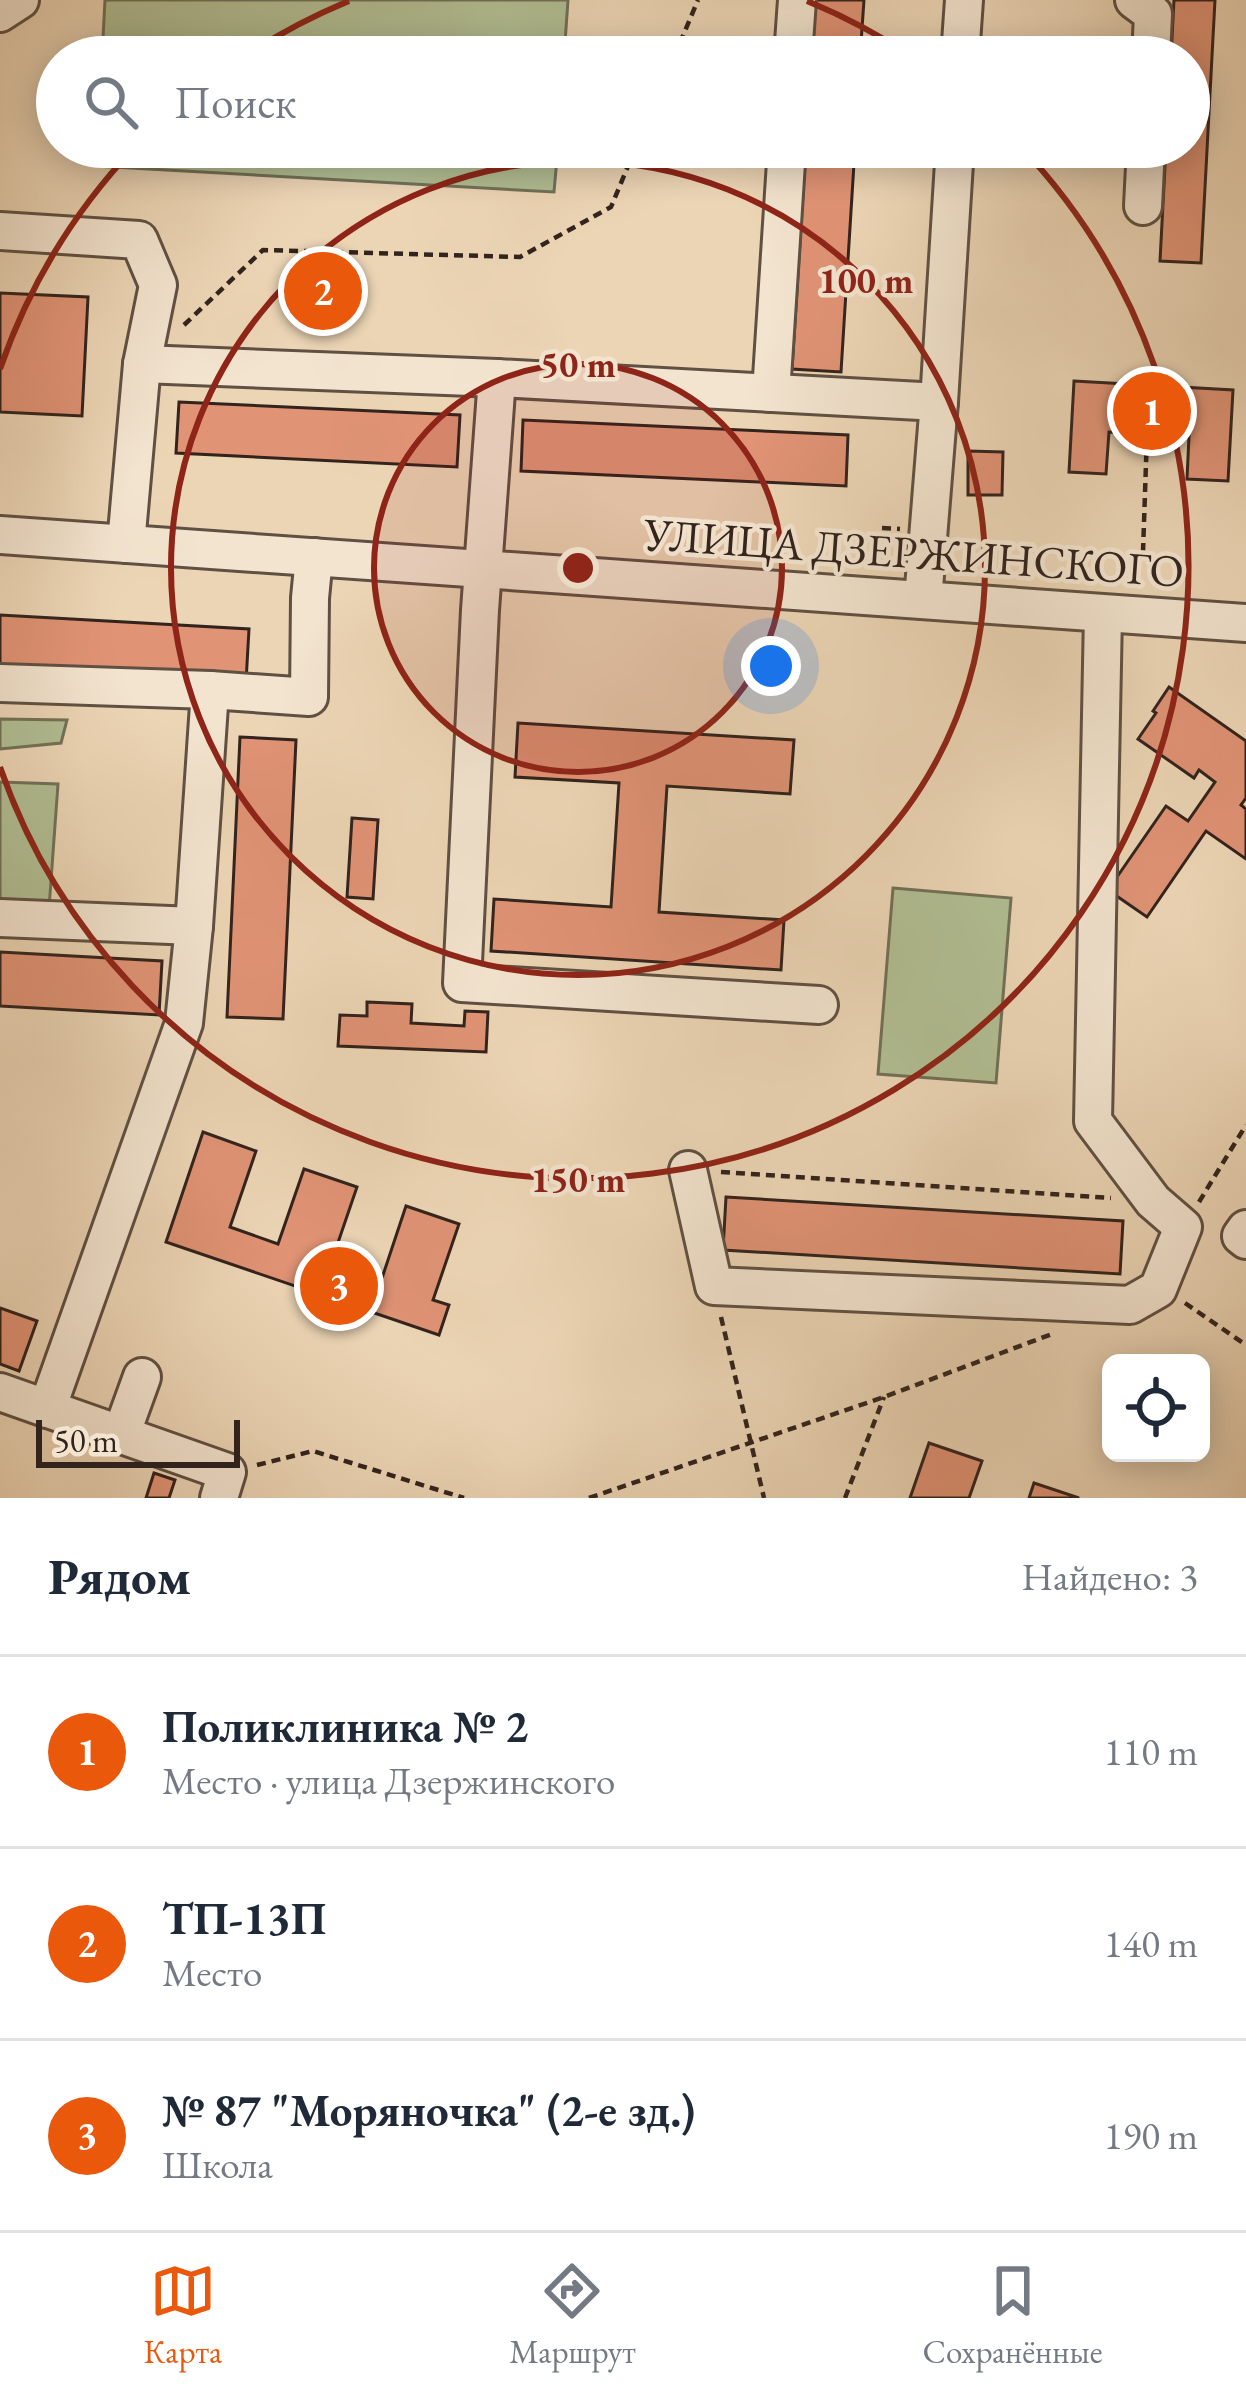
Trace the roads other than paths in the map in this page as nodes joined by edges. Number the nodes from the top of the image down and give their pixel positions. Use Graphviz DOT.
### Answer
graph roads {
  1 [pos="20,0"];
  2 [pos="797,0"];
  3 [pos="964,0"];
  4 [pos="1134,0"];
  5 [pos="0,14"];
  6 [pos="794,36"];
  7 [pos="961,36"];
  8 [pos="1152,36"];
  9 [pos="786,168"];
  10 [pos="954,168"];
  11 [pos="1145,168"];
  12 [pos="1143,206"];
  13 [pos="0,232"];
  14 [pos="142,364"];
  15 [pos="497,378"];
  16 [pos="771,393"];
  17 [pos="939,402"];
  18 [pos="0,535"];
  19 [pos="126,544"];
  20 [pos="314,557"];
  21 [pos="483,569"];
  22 [pos="923,600"];
  23 [pos="1102,614"];
  24 [pos="1246,623"];
  25 [pos="0,683"];
  26 [pos="210,690"];
  27 [pos="0,918"];
  28 [pos="194,926"];
  29 [pos="819,1006"];
  30 [pos="688,1170"];
  31 [pos="1246,1229"];
  32 [pos="1246,1240"];
  33 [pos="142,1377"];
  34 [pos="0,1392"];
  35 [pos="47,1409"];
  36 [pos="121,1435"];
  37 [pos="233,1489"];
  1 -- 5 [label="street"];
  2 -- 6 [label="street"];
  3 -- 7 [label="street"];
  4 -- 8 [label="street"];
  9 -- 16 [label="street"];
  10 -- 17 [label="street"];
  11 -- 12 [label="street"];
  13 -- 14 [label="street"];
  14 -- 15 [label="street"];
  14 -- 19 [label="street"];
  15 -- 16 [label="street"];
  15 -- 21 [label="street"];
  16 -- 17 [label="street"];
  17 -- 22 [label="street"];
  18 -- 19 [label="street, УЛИЦА ДЗЕРЖИНСКОГО"];
  19 -- 20 [label="street, УЛИЦА ДЗЕРЖИНСКОГО"];
  20 -- 21 [label="street, УЛИЦА ДЗЕРЖИНСКОГО"];
  20 -- 26 [label="street"];
  21 -- 22 [label="street, УЛИЦА ДЗЕРЖИНСКОГО"];
  21 -- 29 [label="street"];
  22 -- 23 [label="street, УЛИЦА ДЗЕРЖИНСКОГО"];
  23 -- 24 [label="street, УЛИЦА ДЗЕРЖИНСКОГО"];
  23 -- 30 [label="street"];
  25 -- 26 [label="street"];
  26 -- 28 [label="street"];
  27 -- 28 [label="street"];
  28 -- 35 [label="street"];
  31 -- 32 [label="street"];
  33 -- 36 [label="street"];
  34 -- 35 [label="street"];
  35 -- 36 [label="street"];
  36 -- 37 [label="street"];
}
